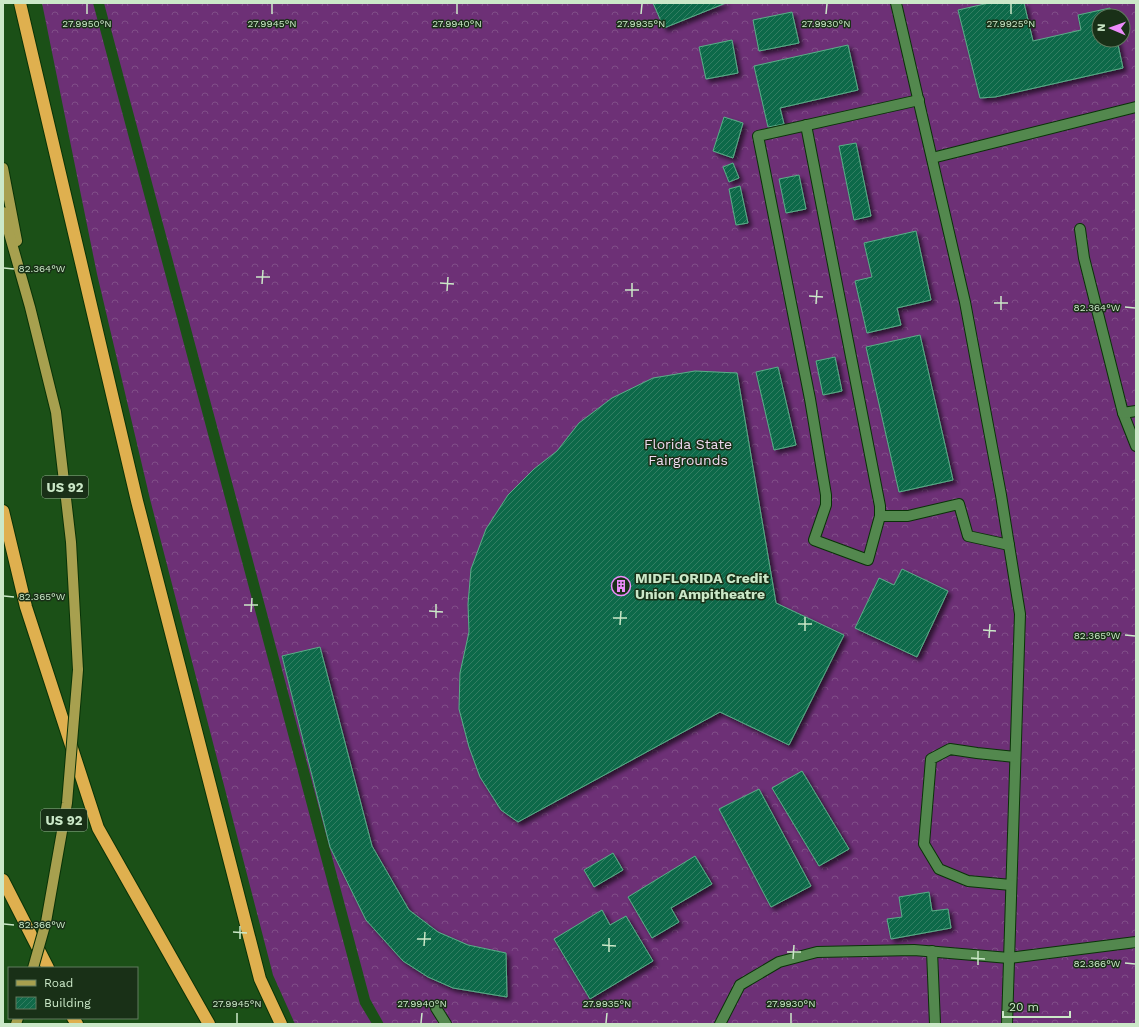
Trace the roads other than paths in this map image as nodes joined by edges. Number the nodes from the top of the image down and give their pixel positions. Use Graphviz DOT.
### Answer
graph roads {
  1 [pos="20,3"];
  2 [pos="896,3"];
  3 [pos="919,100"];
  4 [pos="1136,107"];
  5 [pos="806,125"];
  6 [pos="932,158"];
  7 [pos="3,168"];
  8 [pos="3,212"];
  9 [pos="1080,229"];
  10 [pos="30,308"];
  11 [pos="1136,410"];
  12 [pos="1123,413"];
  13 [pos="1136,446"];
  14 [pos="3,512"];
  15 [pos="880,516"];
  16 [pos="1009,545"];
  17 [pos="1015,757"];
  18 [pos="3,880"];
  19 [pos="1011,885"];
  20 [pos="1136,942"];
  21 [pos="932,951"];
  22 [pos="1009,958"];
  23 [pos="33,967"];
  24 [pos="47,967"];
  25 [pos="436,1008"];
  26 [pos="209,1024"];
  27 [pos="281,1024"];
  28 [pos="446,1024"];
  29 [pos="720,1024"];
  30 [pos="935,1024"];
  31 [pos="1007,1024"];
  1 -- 27 [label="highway"];
  2 -- 3 [label="lane"];
  3 -- 5 [label="lane"];
  3 -- 6 [label="lane"];
  4 -- 6 [label="lane"];
  5 -- 15 [label="lane"];
  5 -- 15 [label="lane"];
  6 -- 16 [label="lane"];
  7 -- 10 [label="main road"];
  8 -- 10 [label="main road, US 92"];
  9 -- 12 [label="lane"];
  10 -- 23 [label="main road, US 92, bridge"];
  11 -- 12 [label="lane"];
  12 -- 13 [label="lane"];
  14 -- 26 [label="highway"];
  15 -- 16 [label="lane"];
  16 -- 17 [label="lane"];
  17 -- 19 [label="lane"];
  17 -- 19 [label="lane"];
  18 -- 24 [label="highway"];
  19 -- 22 [label="lane"];
  20 -- 22 [label="lane"];
  21 -- 22 [label="lane"];
  21 -- 29 [label="lane"];
  21 -- 30 [label="lane"];
  22 -- 31 [label="lane"];
  25 -- 28 [label="lane"];
}
